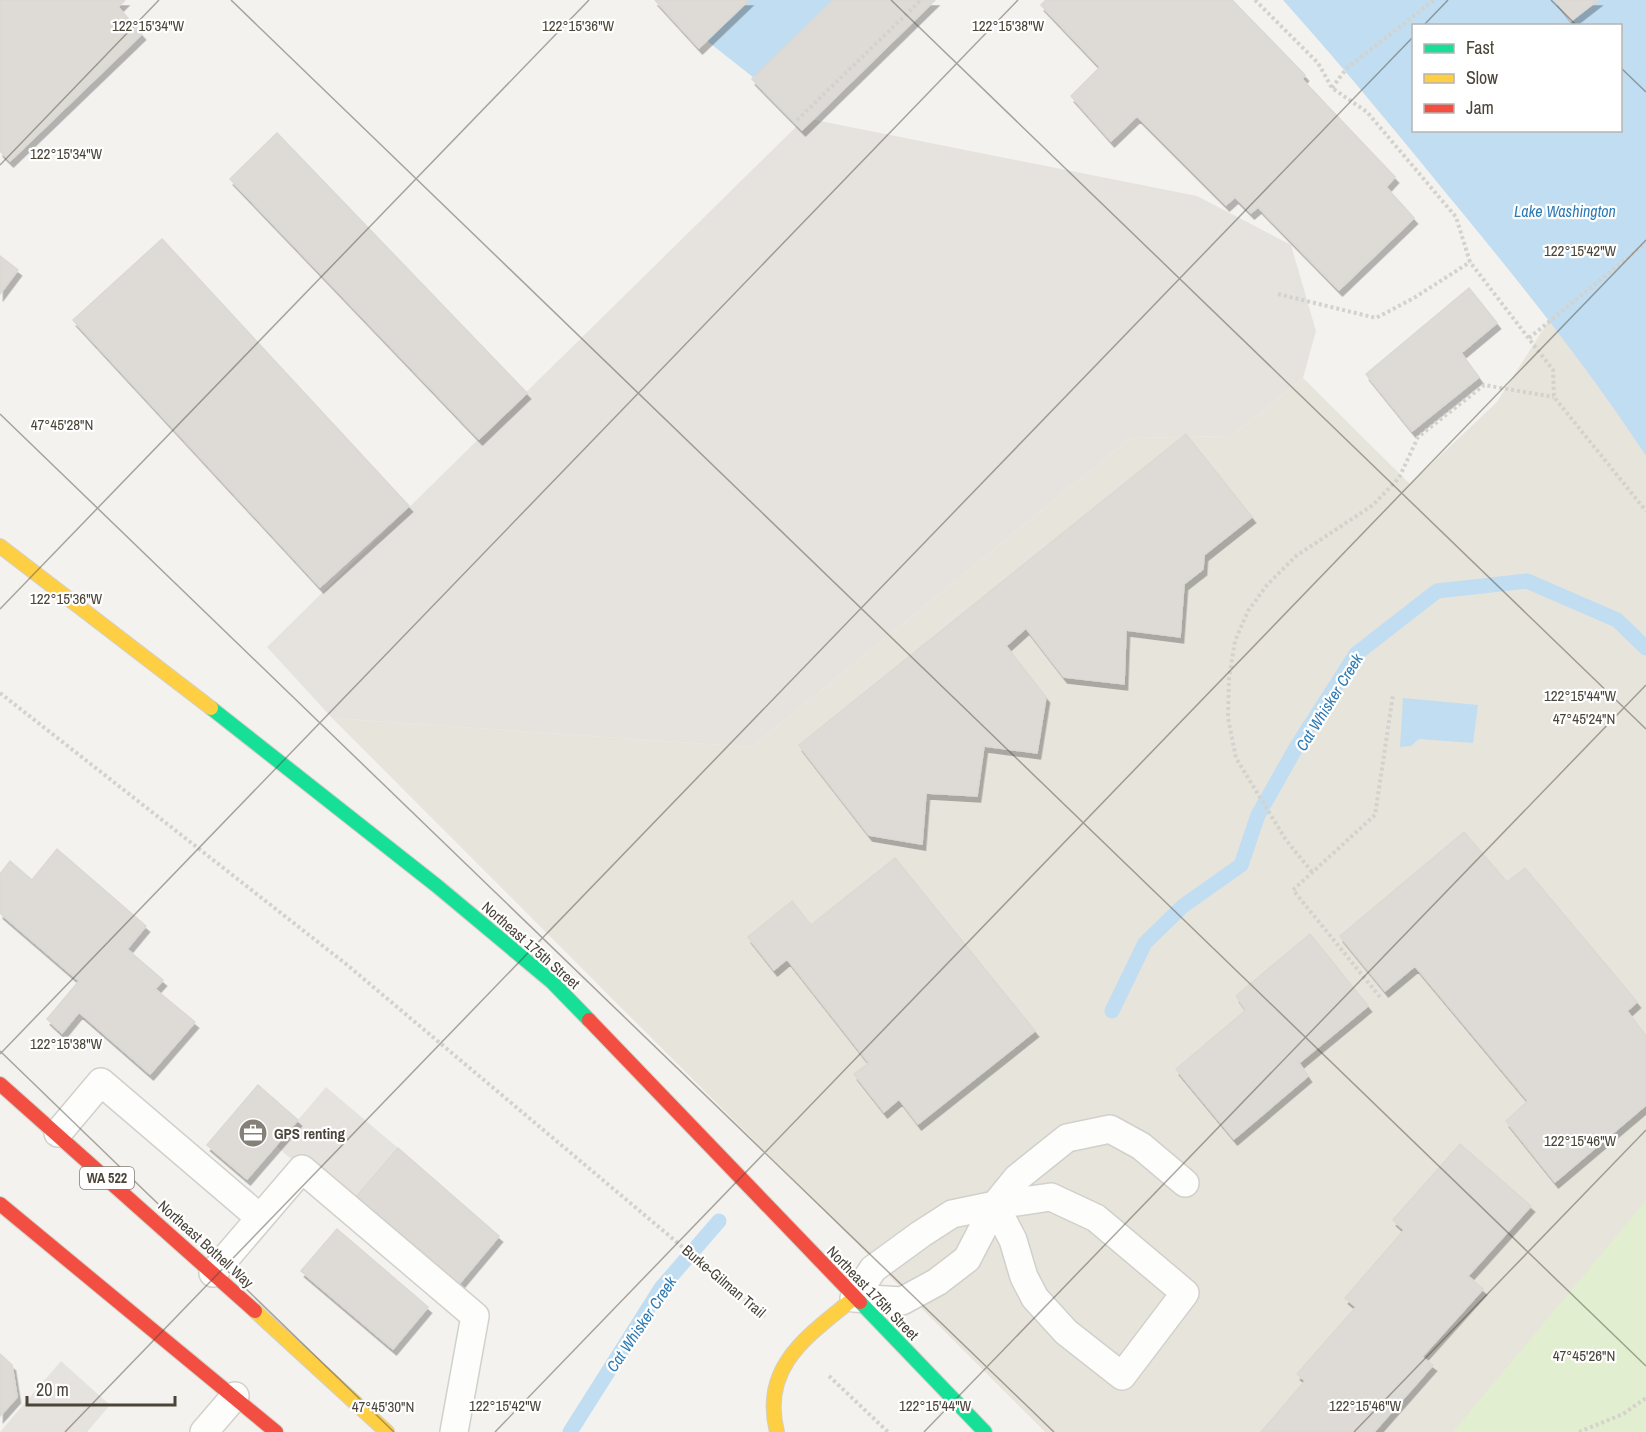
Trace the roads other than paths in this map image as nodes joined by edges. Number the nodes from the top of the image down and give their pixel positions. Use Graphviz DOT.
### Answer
graph roads {
  1 [pos="0,546"];
  2 [pos="0,1084"];
  3 [pos="58,1133"];
  4 [pos="1185,1183"];
  5 [pos="0,1204"];
  6 [pos="995,1205"];
  7 [pos="260,1218"];
  8 [pos="213,1273"];
  9 [pos="854,1298"];
  10 [pos="235,1396"];
  11 [pos="204,1432"];
  12 [pos="276,1432"];
  13 [pos="387,1432"];
  14 [pos="454,1432"];
  15 [pos="777,1432"];
  16 [pos="985,1432"];
  1 -- 9 [label="street, Northeast 175th Street"];
  2 -- 3 [label="street, Northeast Bothell Way / WA 522"];
  3 -- 7 [label="lane"];
  3 -- 8 [label="street, Northeast Bothell Way / WA 522"];
  4 -- 6 [label="lane"];
  5 -- 10 [label="street"];
  6 -- 6 [label="lane"];
  6 -- 9 [label="lane"];
  6 -- 9 [label="lane"];
  7 -- 8 [label="lane"];
  7 -- 14 [label="lane"];
  8 -- 13 [label="street, Northeast Bothell Way / WA 522"];
  9 -- 15 [label="street"];
  9 -- 16 [label="street, Northeast 175th Street"];
  10 -- 11 [label="lane"];
  10 -- 12 [label="street"];
}
